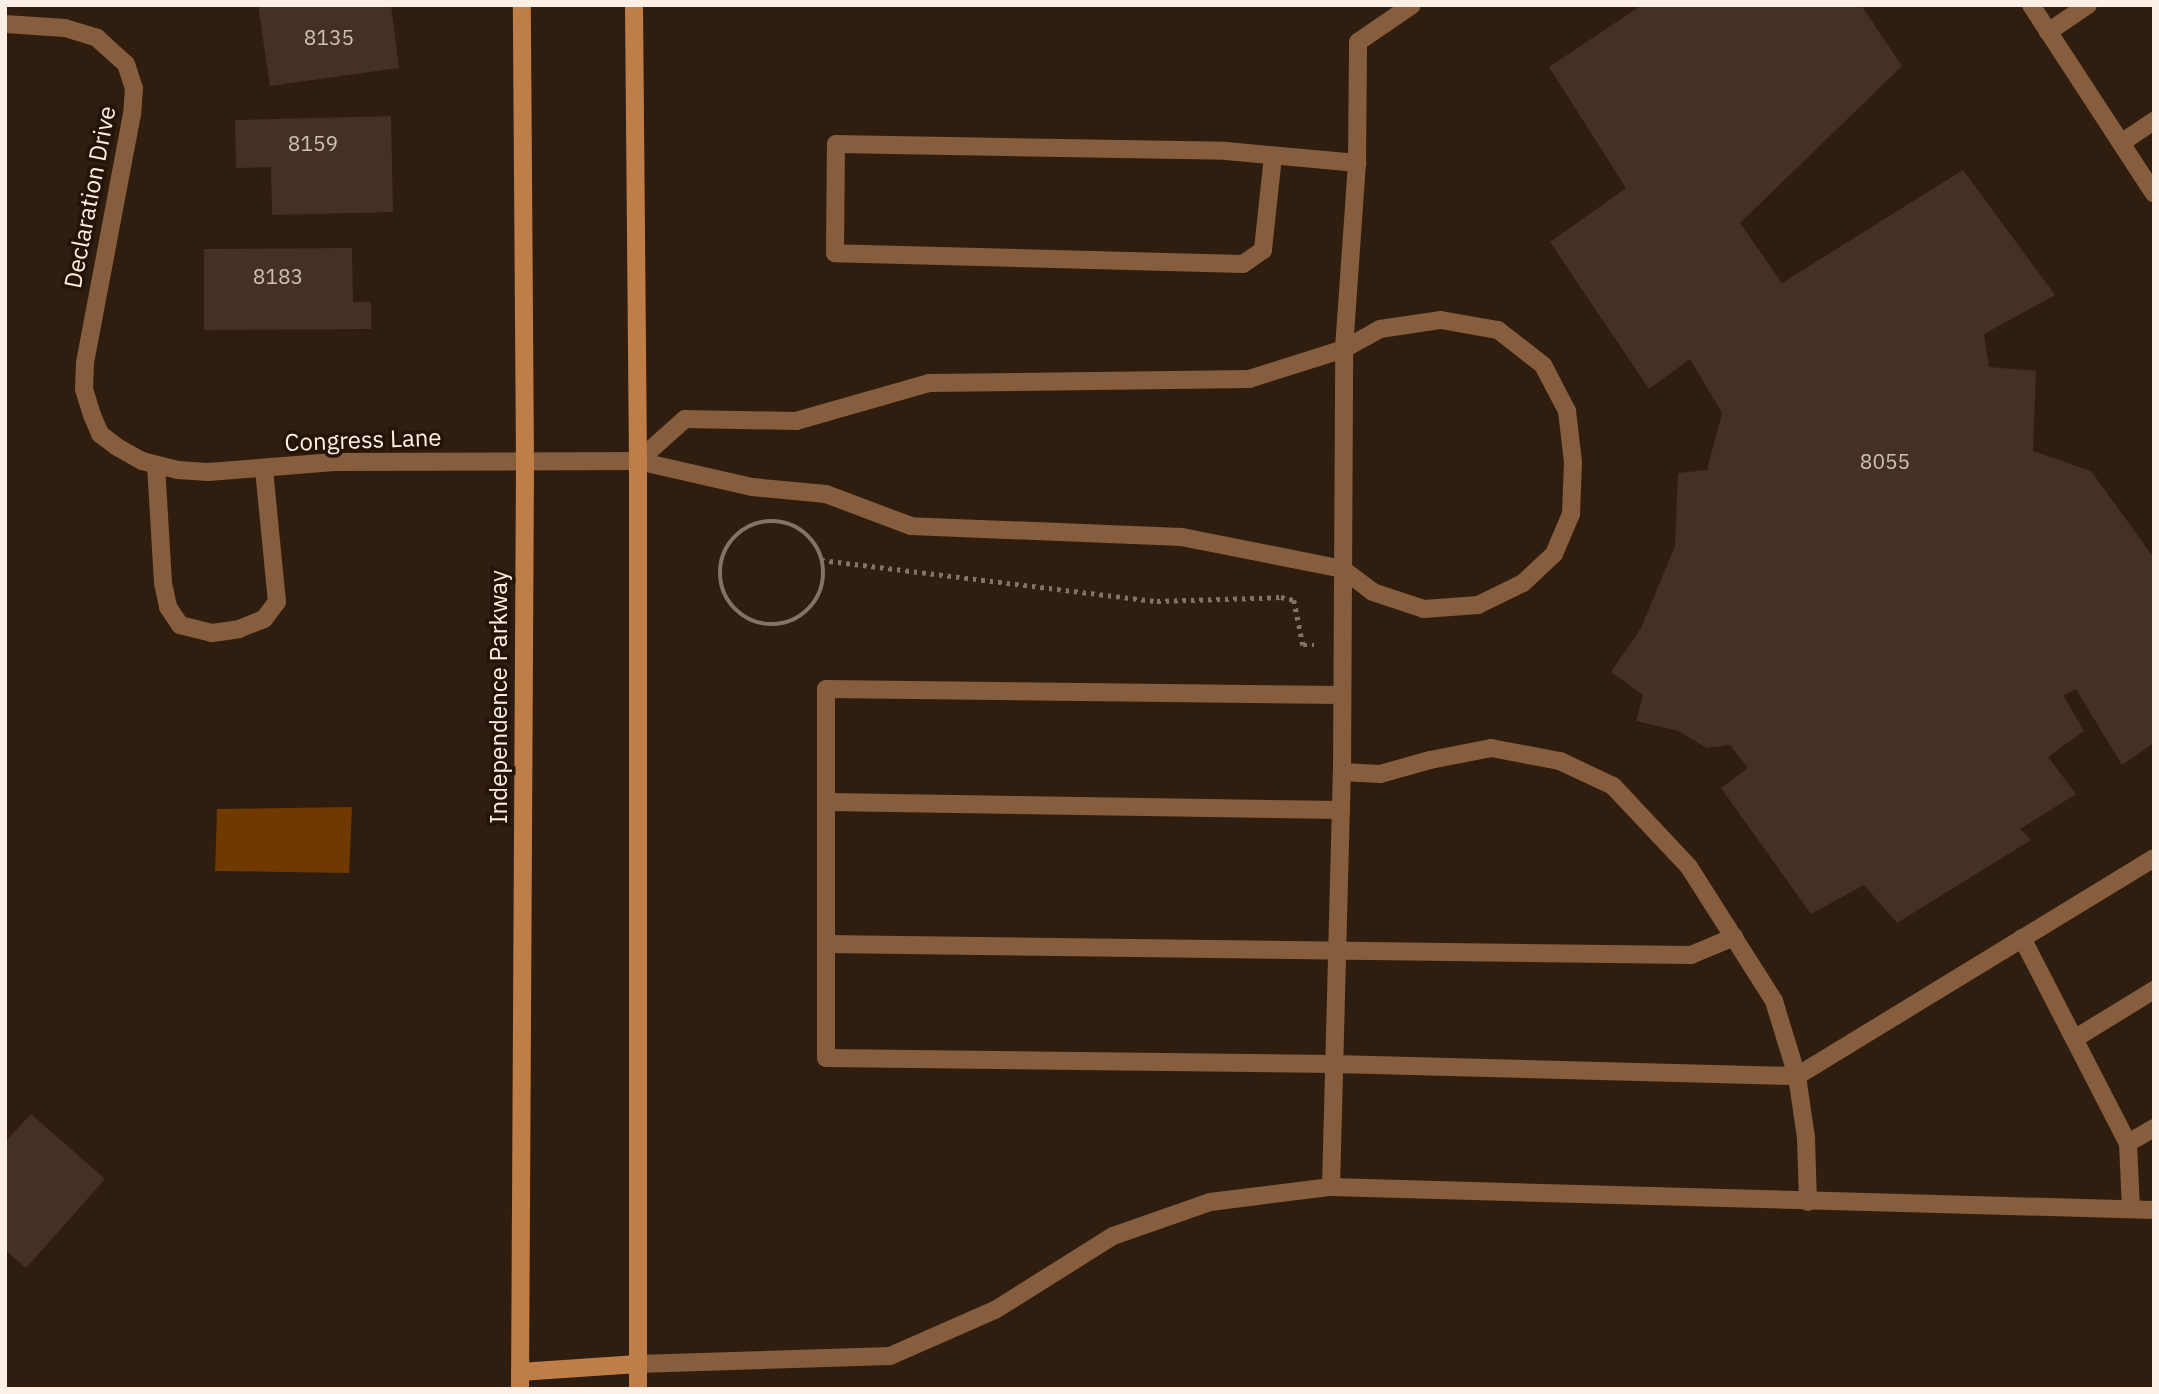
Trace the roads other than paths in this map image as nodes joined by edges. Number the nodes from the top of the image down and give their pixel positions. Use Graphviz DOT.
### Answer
graph roads {
  1 [pos="522,5"];
  2 [pos="634,5"];
  3 [pos="1412,5"];
  4 [pos="2031,5"];
  5 [pos="2088,5"];
  6 [pos="5,24"];
  7 [pos="2048,32"];
  8 [pos="2154,121"];
  9 [pos="2120,144"];
  10 [pos="1273,156"];
  11 [pos="1357,163"];
  12 [pos="2154,194"];
  13 [pos="1344,349"];
  14 [pos="100,434"];
  15 [pos="638,461"];
  16 [pos="525,462"];
  17 [pos="156,465"];
  18 [pos="264,469"];
  19 [pos="1343,569"];
  20 [pos="1342,695"];
  21 [pos="1342,772"];
  22 [pos="827,802"];
  23 [pos="1340,810"];
  24 [pos="2154,858"];
  25 [pos="1734,937"];
  26 [pos="2022,938"];
  27 [pos="826,944"];
  28 [pos="1337,950"];
  29 [pos="2154,990"];
  30 [pos="2074,1039"];
  31 [pos="1334,1064"];
  32 [pos="1797,1076"];
  33 [pos="2154,1128"];
  34 [pos="2128,1143"];
  35 [pos="1331,1187"];
  36 [pos="1808,1202"];
  37 [pos="2131,1209"];
  38 [pos="2154,1210"];
  39 [pos="638,1364"];
  40 [pos="520,1381"];
  41 [pos="638,1389"];
  1 -- 16 [label="main road, Independence Parkway"];
  2 -- 15 [label="main road"];
  3 -- 11 [label="street"];
  4 -- 7 [label="street"];
  5 -- 7 [label="street"];
  6 -- 14 [label="street, Declaration Drive"];
  7 -- 9 [label="street"];
  8 -- 9 [label="street"];
  9 -- 12 [label="street"];
  10 -- 10 [label="street"];
  10 -- 11 [label="street"];
  11 -- 13 [label="street"];
  13 -- 15 [label="street"];
  13 -- 19 [label="street"];
  13 -- 19 [label="street"];
  14 -- 17 [label="street, Congress Lane"];
  15 -- 16 [label="street, Congress Lane"];
  15 -- 19 [label="street, Congress Lane"];
  15 -- 39 [label="main road"];
  16 -- 18 [label="street, Congress Lane"];
  16 -- 40 [label="main road, Independence Parkway"];
  17 -- 18 [label="street, Congress Lane"];
  17 -- 18 [label="street"];
  19 -- 20 [label="street"];
  20 -- 21 [label="street"];
  20 -- 22 [label="street"];
  21 -- 23 [label="street"];
  21 -- 25 [label="street"];
  22 -- 23 [label="street"];
  22 -- 27 [label="street"];
  23 -- 28 [label="street"];
  24 -- 26 [label="street"];
  25 -- 28 [label="street"];
  25 -- 32 [label="street"];
  26 -- 30 [label="street"];
  26 -- 32 [label="street"];
  27 -- 28 [label="street"];
  27 -- 31 [label="street"];
  28 -- 31 [label="street"];
  29 -- 30 [label="street"];
  30 -- 34 [label="street"];
  31 -- 32 [label="street"];
  31 -- 35 [label="street"];
  32 -- 36 [label="street"];
  33 -- 34 [label="street"];
  34 -- 37 [label="street"];
  35 -- 36 [label="street"];
  35 -- 39 [label="street"];
  36 -- 37 [label="street"];
  37 -- 38 [label="street"];
  39 -- 40 [label="main road"];
  39 -- 41 [label="main road"];
}
